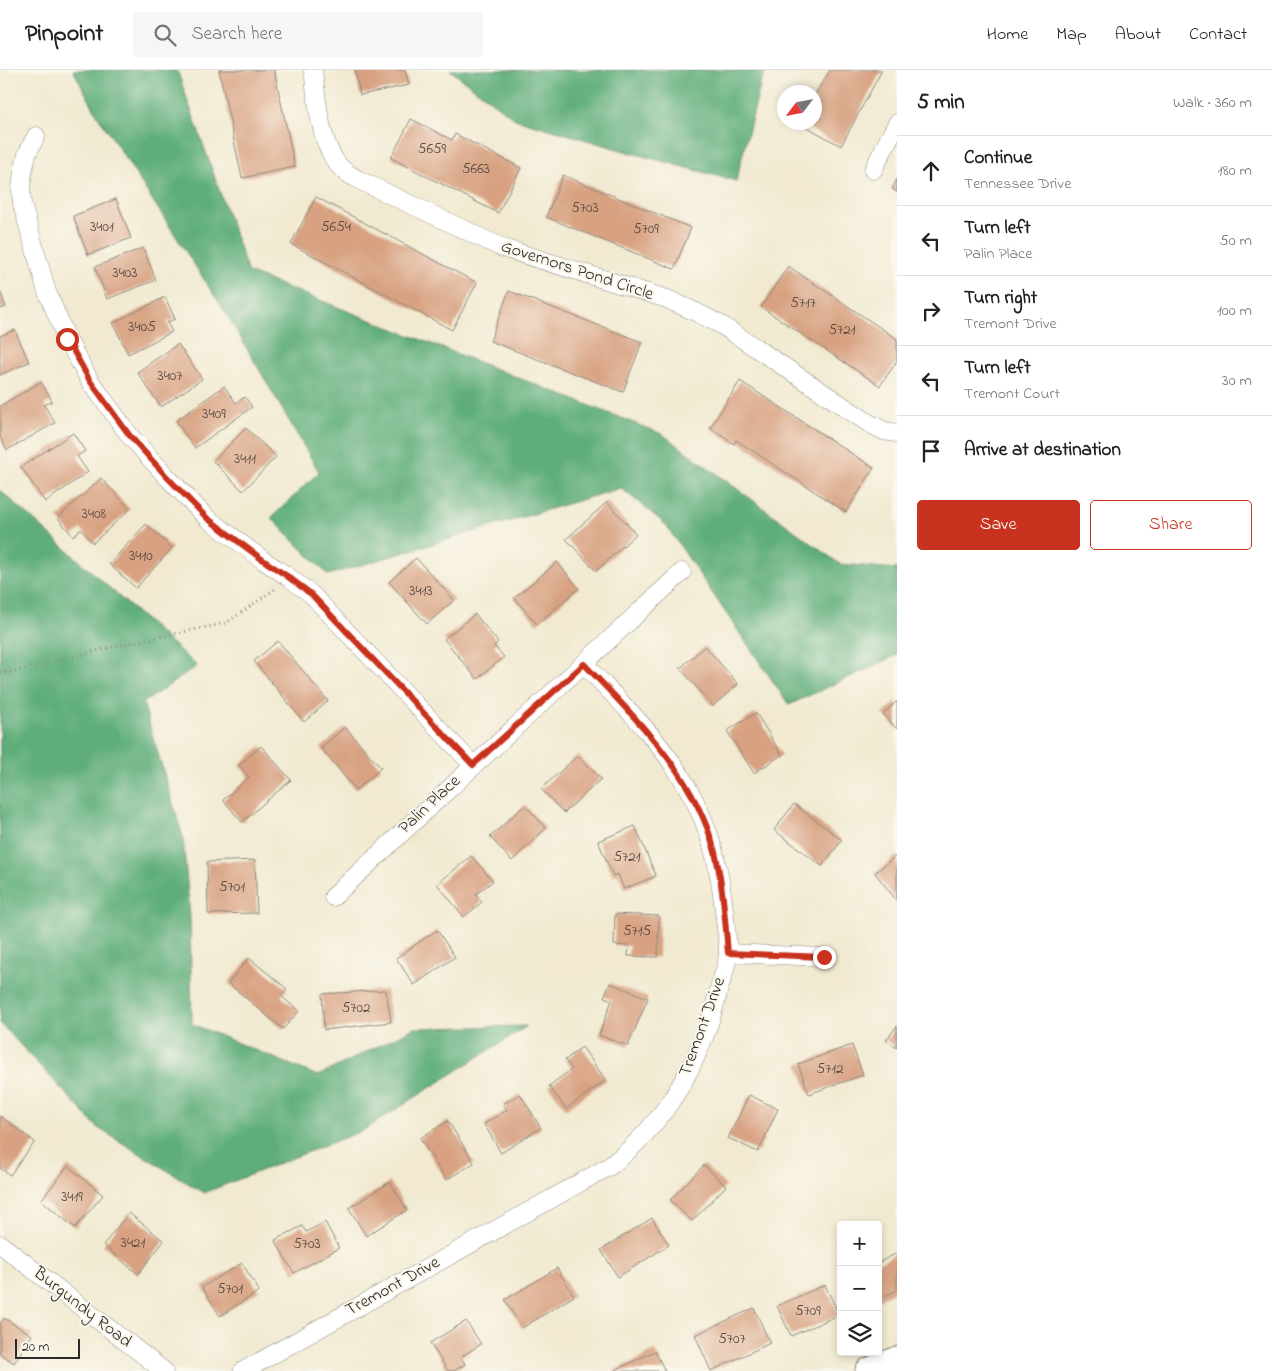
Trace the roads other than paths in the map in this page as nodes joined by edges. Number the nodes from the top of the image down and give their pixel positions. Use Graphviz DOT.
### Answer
graph roads {
  1 [pos="312,70"];
  2 [pos="897,123"];
  3 [pos="36,136"];
  4 [pos="874,170"];
  5 [pos="897,433"];
  6 [pos="682,572"];
  7 [pos="584,664"];
  8 [pos="473,765"];
  9 [pos="333,897"];
  10 [pos="728,953"];
  11 [pos="824,957"];
  12 [pos="0,1244"];
  13 [pos="897,1359"];
  14 [pos="164,1371"];
  15 [pos="243,1371"];
  16 [pos="868,1371"];
  1 -- 5 [label="street, Governors Pond Circle"];
  2 -- 4 [label="street"];
  3 -- 8 [label="street"];
  6 -- 7 [label="street, Palin Place"];
  7 -- 8 [label="street, Palin Place"];
  7 -- 10 [label="street, Tremont Drive"];
  8 -- 9 [label="street, Palin Place"];
  10 -- 11 [label="street"];
  10 -- 15 [label="street, Tremont Drive"];
  12 -- 14 [label="street, Burgundy Road"];
  13 -- 16 [label="street"];
}
